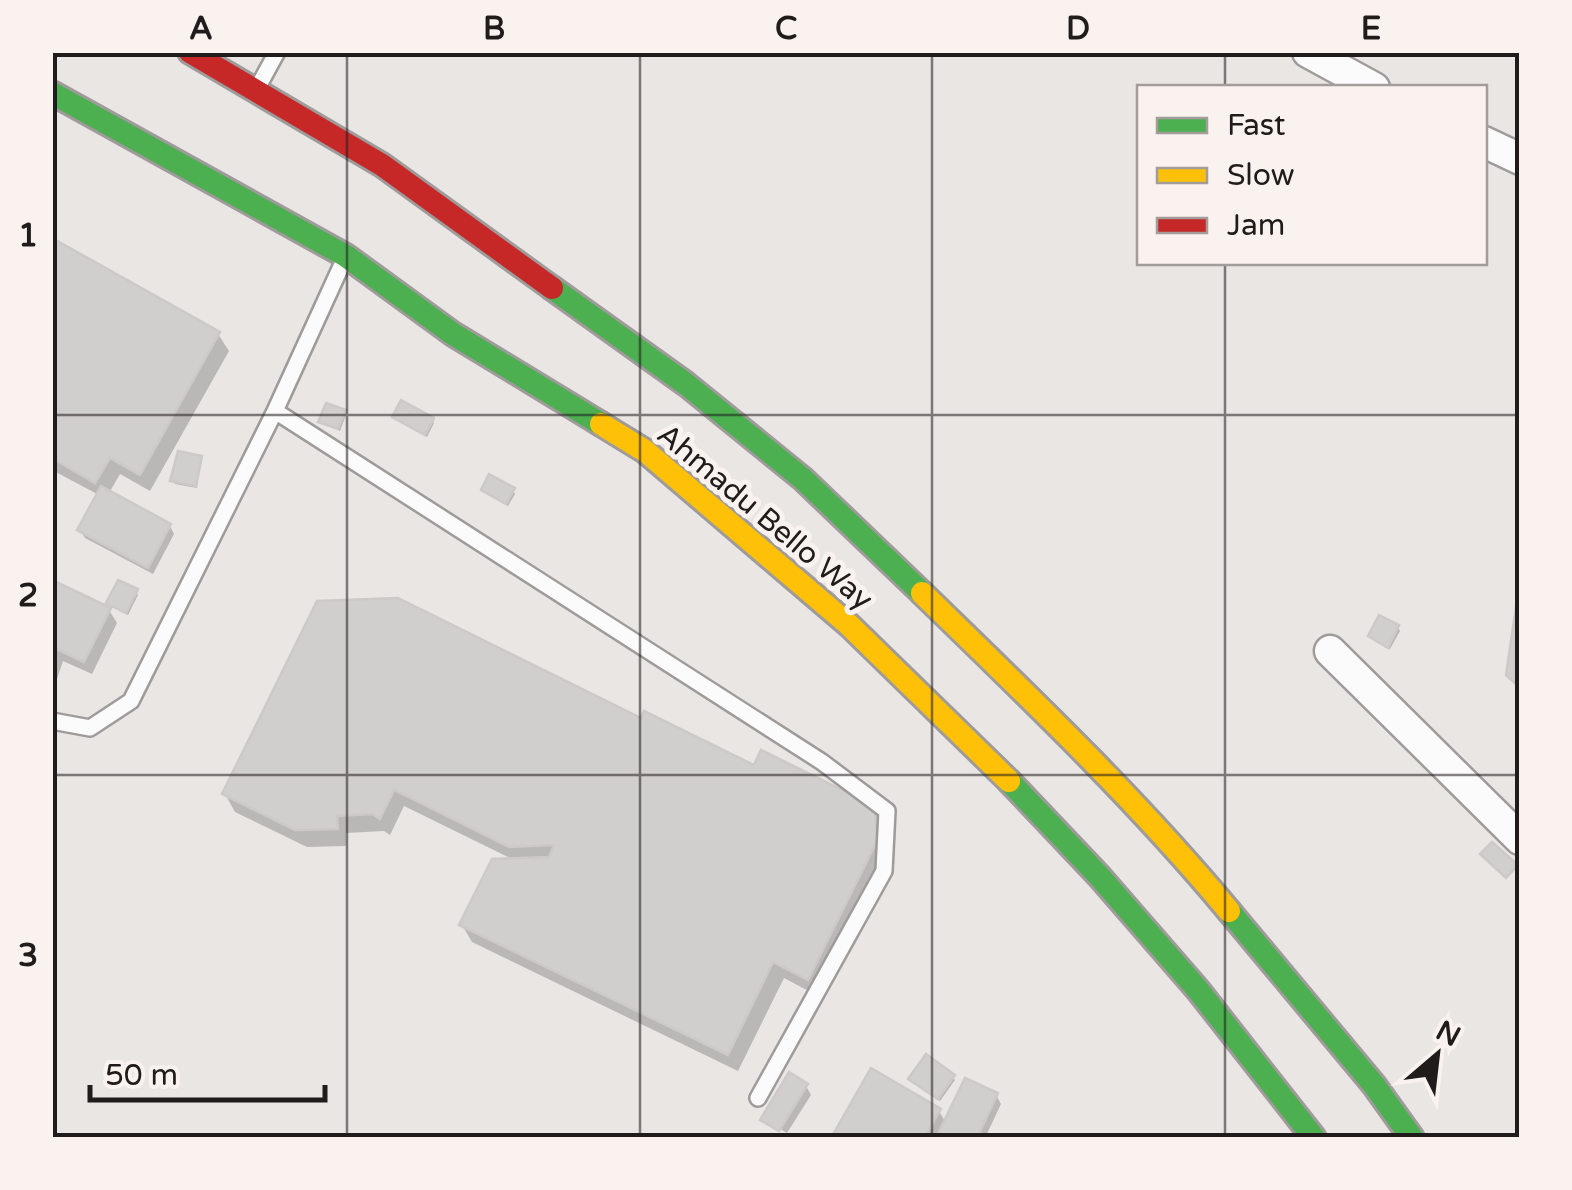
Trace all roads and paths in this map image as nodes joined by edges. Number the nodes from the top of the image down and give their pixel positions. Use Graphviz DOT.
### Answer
graph roads {
  1 [pos="190,52"];
  2 [pos="278,52"];
  3 [pos="1308,52"];
  4 [pos="1356,72"];
  5 [pos="257,89"];
  6 [pos="52,93"];
  7 [pos="1487,143"];
  8 [pos="1520,159"];
  9 [pos="346,256"];
  10 [pos="275,411"];
  11 [pos="1330,651"];
  12 [pos="52,720"];
  13 [pos="1520,839"];
  14 [pos="758,1098"];
  15 [pos="1314,1138"];
  16 [pos="1412,1138"];
  1 -- 5 [label="main road, Ahmadu Bello Way"];
  2 -- 5 [label="lane"];
  3 -- 4 [label="street"];
  5 -- 16 [label="main road, Ahmadu Bello Way"];
  6 -- 9 [label="main road, Ahmadu Bello Way"];
  7 -- 8 [label="street"];
  9 -- 10 [label="lane"];
  9 -- 15 [label="main road, Ahmadu Bello Way"];
  10 -- 12 [label="lane"];
  10 -- 14 [label="lane"];
  11 -- 13 [label="street"];
}
